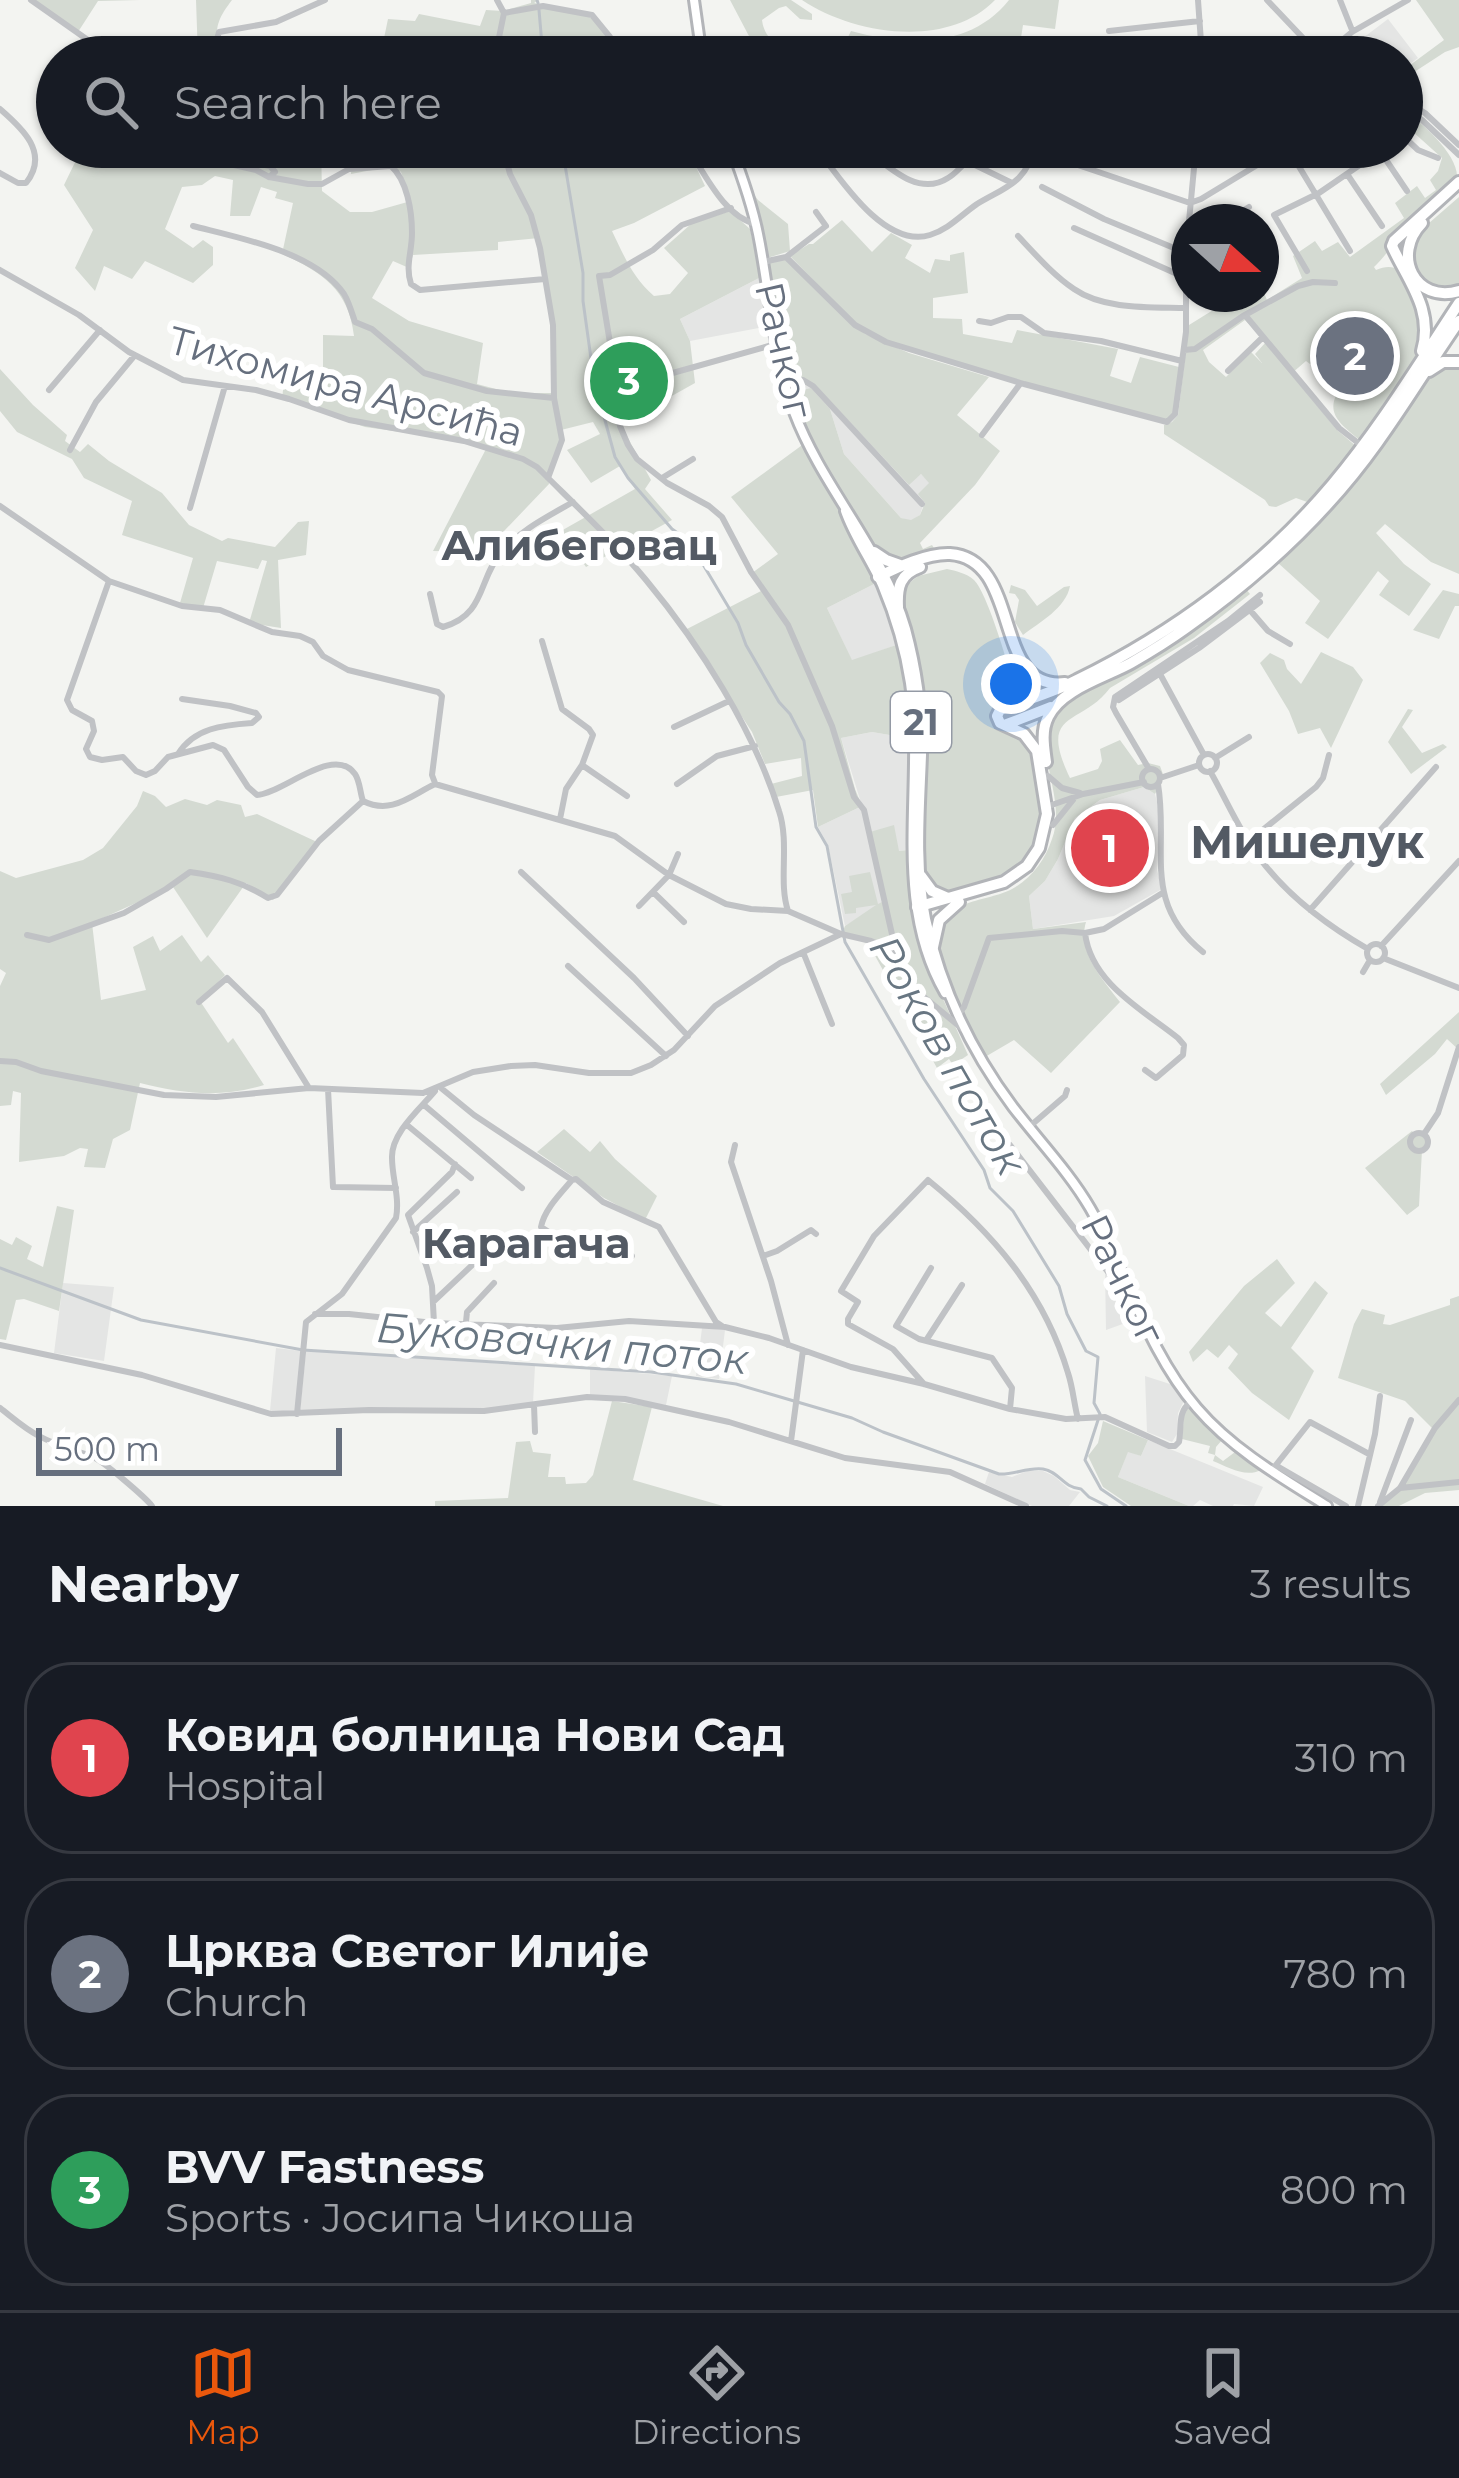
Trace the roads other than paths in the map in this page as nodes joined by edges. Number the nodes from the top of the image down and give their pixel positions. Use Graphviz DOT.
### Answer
graph roads {
  1 [pos="31,0"];
  2 [pos="325,0"];
  3 [pos="496,0"];
  4 [pos="694,0"];
  5 [pos="1198,0"];
  6 [pos="1267,0"];
  7 [pos="1340,0"];
  8 [pos="1407,0"];
  9 [pos="504,13"];
  10 [pos="1200,22"];
  11 [pos="1109,31"];
  12 [pos="1352,32"];
  13 [pos="82,36"];
  14 [pos="218,36"];
  15 [pos="499,36"];
  16 [pos="609,36"];
  17 [pos="699,36"];
  18 [pos="1201,36"];
  19 [pos="1302,36"];
  20 [pos="1347,36"];
  21 [pos="0,109"];
  22 [pos="1423,111"];
  23 [pos="1423,121"];
  24 [pos="1459,145"];
  25 [pos="1423,152"];
  26 [pos="1459,155"];
  27 [pos="1438,158"];
  28 [pos="247,168"];
  29 [pos="272,168"];
  30 [pos="363,168"];
  31 [pos="394,168"];
  32 [pos="508,168"];
  33 [pos="699,168"];
  34 [pos="739,168"];
  35 [pos="832,168"];
  36 [pos="891,168"];
  37 [pos="957,168"];
  38 [pos="985,168"];
  39 [pos="1028,168"];
  40 [pos="1087,168"];
  41 [pos="1194,168"];
  42 [pos="1253,168"];
  43 [pos="1299,168"];
  44 [pos="1356,168"];
  45 [pos="1394,168"];
  46 [pos="0,173"];
  47 [pos="1347,174"];
  48 [pos="269,177"];
  49 [pos="1012,183"];
  50 [pos="1458,186"];
  51 [pos="1042,187"];
  52 [pos="1407,190"];
  53 [pos="1314,195"];
  54 [pos="1190,203"];
  55 [pos="731,208"];
  56 [pos="816,212"];
  57 [pos="756,224"];
  58 [pos="194,226"];
  59 [pos="1382,226"];
  60 [pos="1074,228"];
  61 [pos="1018,236"];
  62 [pos="1171,242"];
  63 [pos="1350,251"];
  64 [pos="786,257"];
  65 [pos="763,262"];
  66 [pos="0,270"];
  67 [pos="1171,271"];
  68 [pos="1307,271"];
  69 [pos="545,279"];
  70 [pos="1335,283"];
  71 [pos="1459,290"];
  72 [pos="1459,303"];
  73 [pos="1171,307"];
  74 [pos="1186,312"];
  75 [pos="1245,315"];
  76 [pos="979,321"];
  77 [pos="1459,321"];
  78 [pos="100,330"];
  79 [pos="1263,337"];
  80 [pos="776,344"];
  81 [pos="1184,350"];
  82 [pos="135,356"];
  83 [pos="1183,362"];
  84 [pos="1459,362"];
  85 [pos="1228,370"];
  86 [pos="1414,380"];
  87 [pos="784,382"];
  88 [pos="1020,383"];
  89 [pos="224,386"];
  90 [pos="49,390"];
  91 [pos="612,390"];
  92 [pos="554,398"];
  93 [pos="982,435"];
  94 [pos="70,450"];
  95 [pos="1362,452"];
  96 [pos="693,459"];
  97 [pos="548,478"];
  98 [pos="662,478"];
  99 [pos="573,502"];
  100 [pos="843,504"];
  101 [pos="922,504"];
  102 [pos="0,506"];
  103 [pos="1319,507"];
  104 [pos="190,508"];
  105 [pos="874,552"];
  106 [pos="905,570"];
  107 [pos="884,577"];
  108 [pos="109,581"];
  109 [pos="430,594"];
  110 [pos="1260,599"];
  111 [pos="898,607"];
  112 [pos="1249,608"];
  113 [pos="542,641"];
  114 [pos="1290,644"];
  115 [pos="1159,671"];
  116 [pos="1074,682"];
  117 [pos="182,699"];
  118 [pos="729,701"];
  119 [pos="1055,706"];
  120 [pos="1003,709"];
  121 [pos="1004,725"];
  122 [pos="674,728"];
  123 [pos="1249,736"];
  124 [pos="755,746"];
  125 [pos="178,754"];
  126 [pos="1204,755"];
  127 [pos="1329,755"];
  128 [pos="1215,758"];
  129 [pos="581,765"];
  130 [pos="1199,765"];
  131 [pos="1436,767"];
  132 [pos="1210,771"];
  133 [pos="1048,776"];
  134 [pos="1151,777"];
  135 [pos="435,784"];
  136 [pos="677,784"];
  137 [pos="627,796"];
  138 [pos="1077,796"];
  139 [pos="363,802"];
  140 [pos="1049,803"];
  141 [pos="560,818"];
  142 [pos="1053,825"];
  143 [pos="1249,842"];
  144 [pos="678,854"];
  145 [pos="1459,862"];
  146 [pos="521,872"];
  147 [pos="669,875"];
  148 [pos="920,876"];
  149 [pos="653,892"];
  150 [pos="1164,892"];
  151 [pos="954,900"];
  152 [pos="639,906"];
  153 [pos="921,909"];
  154 [pos="1310,910"];
  155 [pos="788,911"];
  156 [pos="684,922"];
  157 [pos="1085,933"];
  158 [pos="844,934"];
  159 [pos="27,935"];
  160 [pos="1381,946"];
  161 [pos="933,947"];
  162 [pos="1368,949"];
  163 [pos="802,952"];
  164 [pos="896,952"];
  165 [pos="1203,952"];
  166 [pos="1383,958"];
  167 [pos="1370,960"];
  168 [pos="568,966"];
  169 [pos="1363,972"];
  170 [pos="1459,988"];
  171 [pos="199,1002"];
  172 [pos="958,1015"];
  173 [pos="832,1024"];
  174 [pos="965,1031"];
  175 [pos="688,1036"];
  176 [pos="1459,1047"];
  177 [pos="666,1056"];
  178 [pos="0,1061"];
  179 [pos="1144,1070"];
  180 [pos="309,1088"];
  181 [pos="328,1089"];
  182 [pos="438,1089"];
  183 [pos="1067,1090"];
  184 [pos="423,1105"];
  185 [pos="407,1125"];
  186 [pos="1029,1127"];
  187 [pos="1406,1127"];
  188 [pos="1424,1134"];
  189 [pos="1413,1136"];
  190 [pos="735,1145"];
  191 [pos="1010,1145"];
  192 [pos="455,1164"];
  193 [pos="471,1178"];
  194 [pos="572,1180"];
  195 [pos="396,1187"];
  196 [pos="522,1188"];
  197 [pos="457,1192"];
  198 [pos="413,1232"];
  199 [pos="816,1234"];
  200 [pos="487,1238"];
  201 [pos="632,1256"];
  202 [pos="762,1256"];
  203 [pos="932,1268"];
  204 [pos="494,1282"];
  205 [pos="962,1285"];
  206 [pos="1130,1292"];
  207 [pos="433,1303"];
  208 [pos="315,1315"];
  209 [pos="434,1323"];
  210 [pos="466,1323"];
  211 [pos="725,1327"];
  212 [pos="927,1340"];
  213 [pos="0,1345"];
  214 [pos="788,1345"];
  215 [pos="803,1350"];
  216 [pos="924,1384"];
  217 [pos="1380,1396"];
  218 [pos="1459,1400"];
  219 [pos="1192,1402"];
  220 [pos="534,1405"];
  221 [pos="0,1408"];
  222 [pos="1010,1409"];
  223 [pos="297,1414"];
  224 [pos="1078,1419"];
  225 [pos="1411,1420"];
  226 [pos="535,1432"];
  227 [pos="791,1441"];
  228 [pos="1369,1454"];
  229 [pos="1274,1468"];
  230 [pos="1459,1482"];
  231 [pos="1400,1488"];
  232 [pos="1307,1493"];
  233 [pos="152,1506"];
  234 [pos="1026,1506"];
  235 [pos="1307,1506"];
  236 [pos="1327,1506"];
  237 [pos="1346,1506"];
  238 [pos="1358,1506"];
  239 [pos="1378,1506"];
  1 -- 13 [label="street"];
  2 -- 14 [label="street"];
  3 -- 9 [label="street"];
  4 -- 17 [label="main road"];
  5 -- 10 [label="street"];
  6 -- 19 [label="street"];
  7 -- 12 [label="street"];
  8 -- 12 [label="street"];
  9 -- 15 [label="street"];
  9 -- 16 [label="street"];
  10 -- 11 [label="street"];
  10 -- 18 [label="street"];
  12 -- 20 [label="street"];
  21 -- 46 [label="street"];
  22 -- 24 [label="street"];
  23 -- 26 [label="street"];
  25 -- 27 [label="street"];
  28 -- 48 [label="street"];
  29 -- 48 [label="street"];
  30 -- 48 [label="street"];
  31 -- 69 [label="street"];
  32 -- 69 [label="street"];
  33 -- 55 [label="street"];
  34 -- 57 [label="main road, Рачког / 21"];
  35 -- 49 [label="street"];
  36 -- 37 [label="street"];
  38 -- 49 [label="street"];
  39 -- 49 [label="street"];
  40 -- 54 [label="street"];
  41 -- 54 [label="street"];
  42 -- 54 [label="street"];
  43 -- 53 [label="street"];
  44 -- 47 [label="street"];
  45 -- 52 [label="street"];
  47 -- 53 [label="street"];
  47 -- 59 [label="street"];
  50 -- 71 [label="highway"];
  50 -- 86 [label="highway"];
  51 -- 62 [label="street"];
  53 -- 63 [label="street"];
  53 -- 68 [label="street"];
  55 -- 57 [label="street"];
  55 -- 91 [label="street"];
  56 -- 64 [label="street"];
  57 -- 65 [label="main road, Рачког / 21"];
  58 -- 92 [label="street"];
  60 -- 67 [label="street"];
  61 -- 73 [label="street"];
  64 -- 65 [label="street"];
  64 -- 88 [label="street"];
  65 -- 80 [label="main road, Рачког / 21"];
  66 -- 78 [label="street, Тихомира Арсића"];
  69 -- 92 [label="street"];
  70 -- 75 [label="street"];
  72 -- 86 [label="highway"];
  74 -- 81 [label="street"];
  75 -- 79 [label="street"];
  75 -- 81 [label="street"];
  76 -- 83 [label="street"];
  77 -- 86 [label="highway"];
  78 -- 82 [label="street, Тихомира Арсића"];
  78 -- 90 [label="street"];
  79 -- 85 [label="street"];
  79 -- 95 [label="street"];
  80 -- 87 [label="main road, Рачког / 21"];
  80 -- 91 [label="street"];
  81 -- 83 [label="street"];
  82 -- 89 [label="street, Тихомира Арсића"];
  82 -- 94 [label="street"];
  83 -- 88 [label="street"];
  84 -- 86 [label="highway"];
  86 -- 95 [label="highway"];
  87 -- 100 [label="main road, Рачког / 21"];
  87 -- 101 [label="street"];
  88 -- 93 [label="street"];
  89 -- 97 [label="street, Тихомира Арсића"];
  89 -- 104 [label="street"];
  91 -- 98 [label="street"];
  92 -- 97 [label="street"];
  95 -- 103 [label="highway"];
  96 -- 98 [label="street"];
  97 -- 99 [label="street, Тихомира Арсића"];
  98 -- 164 [label="street"];
  99 -- 109 [label="street"];
  99 -- 118 [label="street, Тихомира Арсића"];
  100 -- 105 [label="main road, Рачког / 21"];
  100 -- 107 [label="main road, Рачког / 21"];
  102 -- 108 [label="street"];
  103 -- 116 [label="highway"];
  103 -- 119 [label="highway"];
  105 -- 106 [label="highway"];
  105 -- 107 [label="main road, Рачког / 21"];
  106 -- 107 [label="highway"];
  106 -- 111 [label="highway"];
  106 -- 116 [label="highway"];
  106 -- 120 [label="highway"];
  107 -- 111 [label="main road, Рачког / 21"];
  107 -- 153 [label="main road, Рачког / 21"];
  108 -- 125 [label="street"];
  108 -- 135 [label="street"];
  110 -- 112 [label="street"];
  111 -- 148 [label="main road, Рачког / 21"];
  112 -- 114 [label="street"];
  112 -- 115 [label="street"];
  113 -- 129 [label="street"];
  115 -- 126 [label="street"];
  115 -- 134 [label="street"];
  116 -- 120 [label="highway"];
  117 -- 125 [label="street"];
  118 -- 122 [label="street"];
  118 -- 124 [label="street, Тихомира Арсића"];
  119 -- 121 [label="highway"];
  119 -- 133 [label="highway"];
  120 -- 121 [label="highway"];
  121 -- 140 [label="highway"];
  123 -- 128 [label="street"];
  124 -- 136 [label="street"];
  124 -- 155 [label="street, Тихомира Арсића"];
  125 -- 139 [label="street"];
  126 -- 128 [label="street"];
  126 -- 130 [label="street"];
  127 -- 143 [label="street"];
  128 -- 132 [label="street"];
  129 -- 137 [label="street"];
  129 -- 141 [label="street"];
  130 -- 132 [label="street"];
  130 -- 134 [label="street"];
  131 -- 154 [label="street"];
  132 -- 143 [label="street"];
  133 -- 138 [label="street"];
  133 -- 140 [label="highway"];
  134 -- 138 [label="street"];
  134 -- 150 [label="street"];
  135 -- 139 [label="street"];
  135 -- 141 [label="street"];
  138 -- 140 [label="street"];
  138 -- 142 [label="street"];
  139 -- 159 [label="street"];
  140 -- 142 [label="highway"];
  140 -- 151 [label="highway"];
  141 -- 147 [label="street"];
  142 -- 151 [label="highway"];
  143 -- 154 [label="street"];
  144 -- 147 [label="street"];
  145 -- 160 [label="street"];
  146 -- 175 [label="street"];
  147 -- 149 [label="street"];
  147 -- 155 [label="street"];
  148 -- 151 [label="highway"];
  148 -- 153 [label="main road, Рачког / 21"];
  149 -- 152 [label="street"];
  149 -- 156 [label="street"];
  150 -- 157 [label="street"];
  150 -- 165 [label="street"];
  151 -- 153 [label="highway"];
  151 -- 161 [label="highway"];
  153 -- 161 [label="main road, Рачког / 21"];
  153 -- 172 [label="main road, Рачког / 21"];
  154 -- 162 [label="street"];
  155 -- 158 [label="street"];
  157 -- 172 [label="street"];
  157 -- 179 [label="street"];
  158 -- 163 [label="street"];
  158 -- 164 [label="street"];
  160 -- 162 [label="street"];
  160 -- 166 [label="street"];
  161 -- 172 [label="main road, Рачког / 21"];
  162 -- 167 [label="street"];
  163 -- 173 [label="street"];
  163 -- 175 [label="street"];
  164 -- 174 [label="street"];
  166 -- 167 [label="street"];
  166 -- 170 [label="street"];
  167 -- 169 [label="street"];
  168 -- 177 [label="street"];
  171 -- 180 [label="street"];
  172 -- 174 [label="main road, Рачког / 21"];
  174 -- 186 [label="main road, Рачког / 21"];
  175 -- 177 [label="street"];
  176 -- 188 [label="street"];
  177 -- 182 [label="street"];
  178 -- 180 [label="street"];
  180 -- 181 [label="street"];
  181 -- 182 [label="street"];
  181 -- 195 [label="street"];
  182 -- 184 [label="street"];
  182 -- 194 [label="street"];
  183 -- 186 [label="street"];
  184 -- 185 [label="street"];
  184 -- 196 [label="street"];
  185 -- 192 [label="street"];
  185 -- 195 [label="street"];
  186 -- 206 [label="main road, Рачког / 21"];
  187 -- 189 [label="street"];
  188 -- 189 [label="street"];
  188 -- 189 [label="street"];
  190 -- 202 [label="street"];
  191 -- 206 [label="street"];
  192 -- 193 [label="street"];
  192 -- 198 [label="street"];
  194 -- 201 [label="street"];
  194 -- 211 [label="street"];
  195 -- 208 [label="street"];
  197 -- 198 [label="street"];
  198 -- 207 [label="street"];
  199 -- 202 [label="street"];
  200 -- 207 [label="street"];
  202 -- 214 [label="street"];
  203 -- 212 [label="street"];
  204 -- 210 [label="street"];
  205 -- 212 [label="street"];
  206 -- 219 [label="main road, Рачког / 21"];
  207 -- 209 [label="street"];
  208 -- 209 [label="street"];
  208 -- 223 [label="street"];
  209 -- 210 [label="street"];
  210 -- 211 [label="street"];
  211 -- 214 [label="street"];
  212 -- 222 [label="street"];
  213 -- 223 [label="street"];
  214 -- 215 [label="street"];
  215 -- 216 [label="street"];
  215 -- 227 [label="street"];
  216 -- 222 [label="street"];
  216 -- 224 [label="street"];
  217 -- 228 [label="street"];
  218 -- 231 [label="street"];
  219 -- 224 [label="street"];
  219 -- 229 [label="main road, Рачког / 21"];
  220 -- 223 [label="street"];
  220 -- 226 [label="street"];
  220 -- 227 [label="street"];
  221 -- 233 [label="street"];
  222 -- 224 [label="street"];
  225 -- 239 [label="street"];
  227 -- 234 [label="street"];
  228 -- 229 [label="street"];
  228 -- 238 [label="street"];
  229 -- 232 [label="main road, Рачког / 21"];
  229 -- 237 [label="street"];
  230 -- 231 [label="street"];
  231 -- 239 [label="street"];
  232 -- 235 [label="main road"];
  232 -- 236 [label="main road, Рачког / 21"];
}
